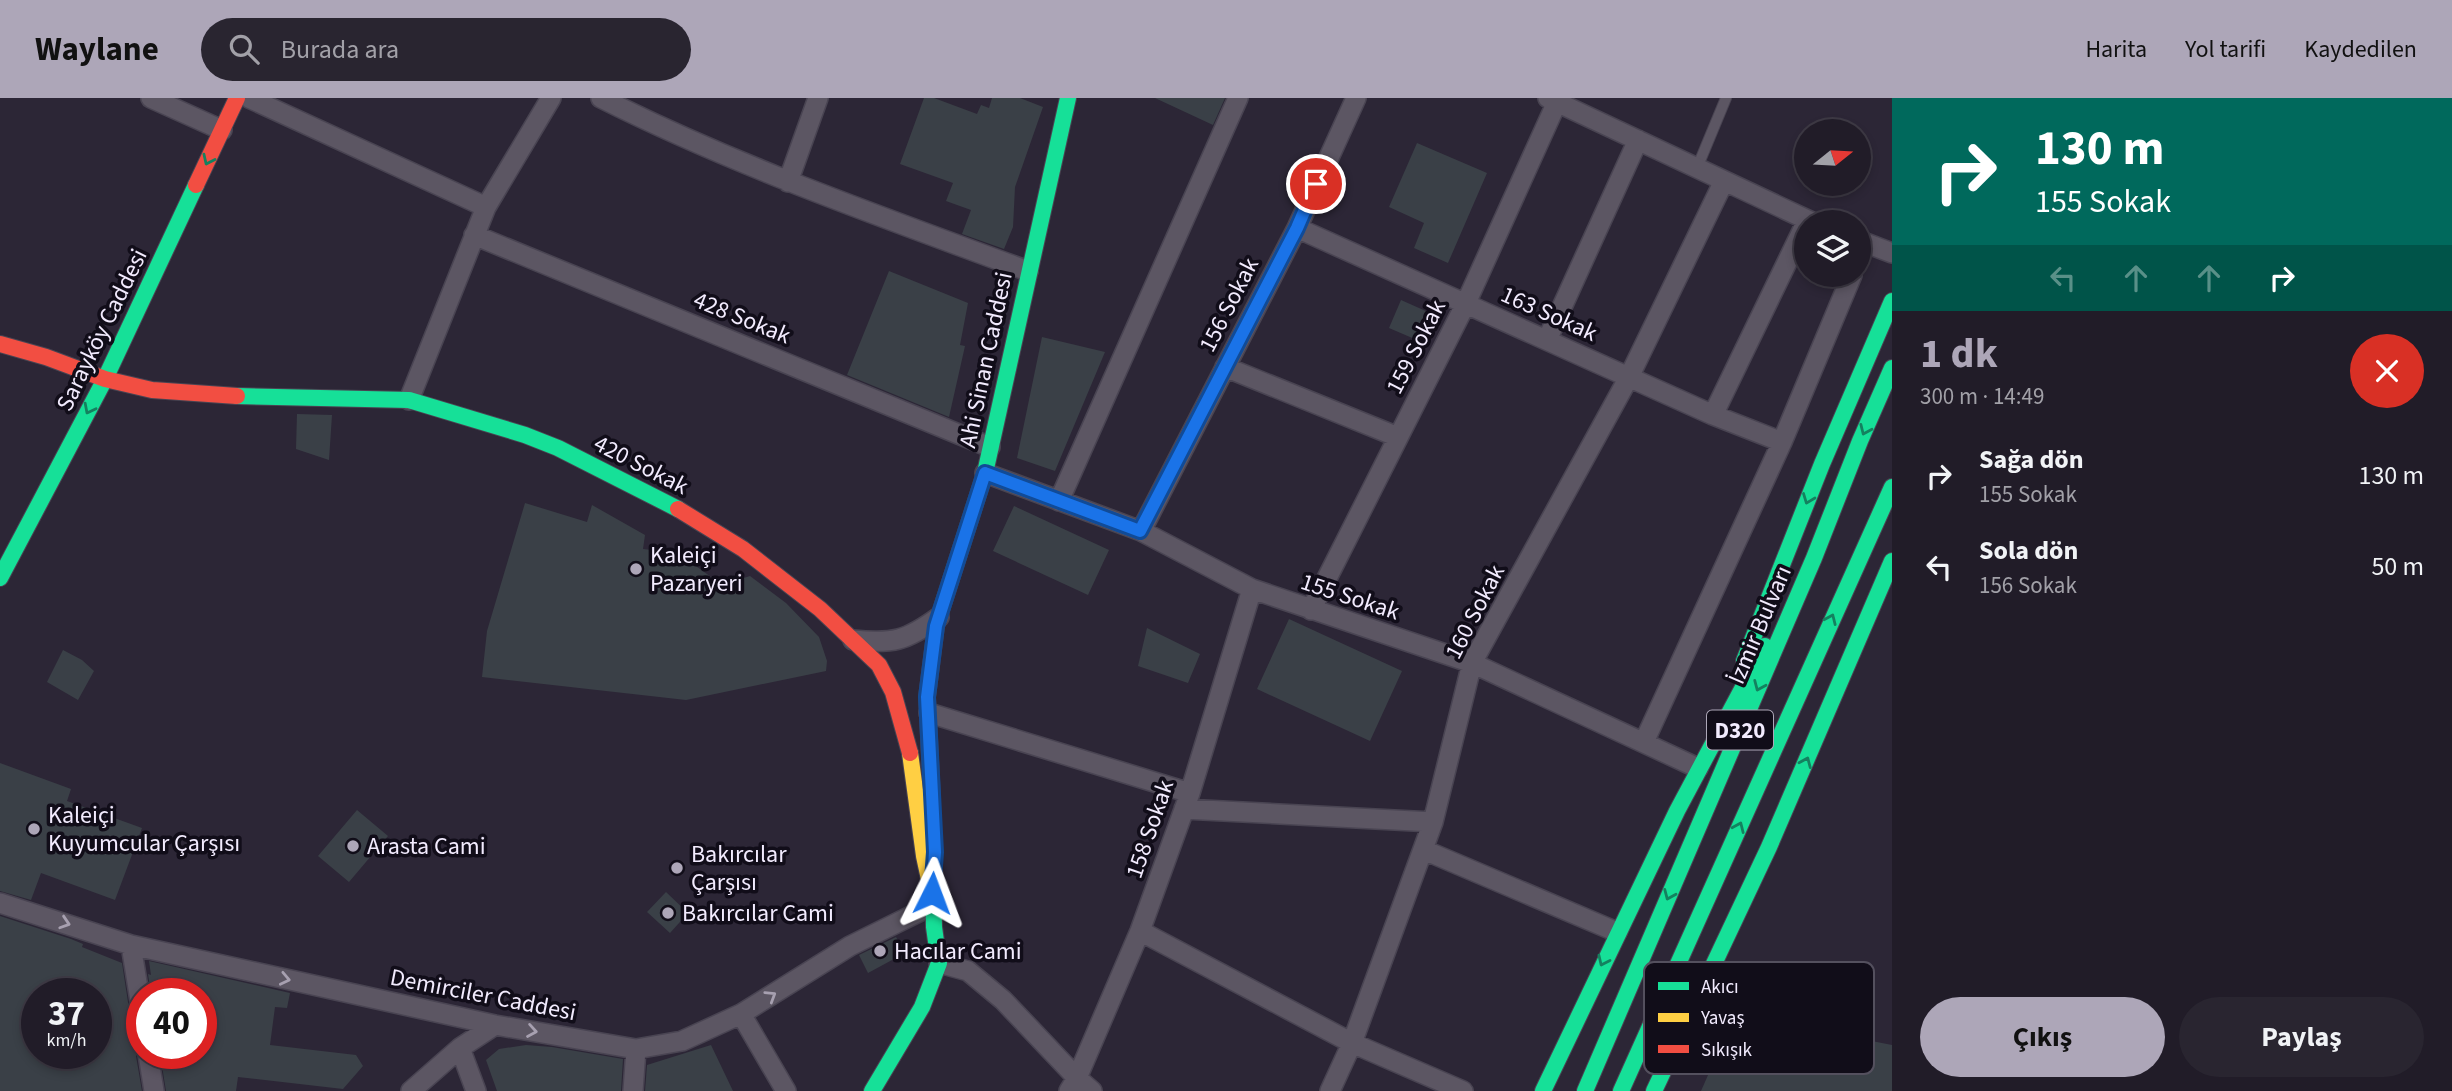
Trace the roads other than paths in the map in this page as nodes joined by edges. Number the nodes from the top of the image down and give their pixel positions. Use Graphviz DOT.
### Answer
graph roads {
  1 [pos="151,98"];
  2 [pos="237,98"];
  3 [pos="248,98"];
  4 [pos="551,98"];
  5 [pos="601,98"];
  6 [pos="818,98"];
  7 [pos="1238,98"];
  8 [pos="1356,98"];
  9 [pos="1726,98"];
  10 [pos="1064,99"];
  11 [pos="1553,100"];
  12 [pos="222,130"];
  13 [pos="1638,140"];
  14 [pos="1697,168"];
  15 [pos="1724,181"];
  16 [pos="788,182"];
  17 [pos="486,206"];
  18 [pos="1794,215"];
  19 [pos="1297,228"];
  20 [pos="474,235"];
  21 [pos="1871,249"];
  22 [pos="1794,250"];
  23 [pos="1892,253"];
  24 [pos="1028,271"];
  25 [pos="1847,287"];
  26 [pos="1892,301"];
  27 [pos="1466,303"];
  28 [pos="1547,340"];
  29 [pos="0,344"];
  30 [pos="1225,368"];
  31 [pos="1892,368"];
  32 [pos="1629,377"];
  33 [pos="105,379"];
  34 [pos="409,400"];
  35 [pos="1713,415"];
  36 [pos="1398,437"];
  37 [pos="1782,442"];
  38 [pos="990,447"];
  39 [pos="985,473"];
  40 [pos="1892,487"];
  41 [pos="1059,501"];
  42 [pos="1140,531"];
  43 [pos="1869,535"];
  44 [pos="1814,558"];
  45 [pos="1892,561"];
  46 [pos="0,578"];
  47 [pos="1252,589"];
  48 [pos="1877,597"];
  49 [pos="1892,605"];
  50 [pos="1311,610"];
  51 [pos="939,617"];
  52 [pos="853,640"];
  53 [pos="1472,663"];
  54 [pos="929,713"];
  55 [pos="1718,729"];
  56 [pos="1644,743"];
  57 [pos="1698,768"];
  58 [pos="1187,801"];
  59 [pos="1433,822"];
  60 [pos="1423,850"];
  61 [pos="932,899"];
  62 [pos="0,903"];
  63 [pos="1140,930"];
  64 [pos="1617,932"];
  65 [pos="131,945"];
  66 [pos="1679,962"];
  67 [pos="1715,962"];
  68 [pos="939,963"];
  69 [pos="136,978"];
  70 [pos="741,1014"];
  71 [pos="495,1025"];
  72 [pos="1644,1039"];
  73 [pos="1352,1043"];
  74 [pos="460,1048"];
  75 [pos="636,1049"];
  76 [pos="150,1069"];
  77 [pos="1662,1074"];
  78 [pos="1079,1087"];
  79 [pos="154,1091"];
  80 [pos="411,1091"];
  81 [pos="476,1091"];
  82 [pos="632,1091"];
  83 [pos="786,1091"];
  84 [pos="872,1091"];
  85 [pos="1330,1091"];
  86 [pos="1463,1091"];
  87 [pos="1542,1091"];
  88 [pos="1585,1091"];
  89 [pos="1621,1091"];
  90 [pos="1654,1091"];
  1 -- 12 [label="street"];
  2 -- 12 [label="main road, Sarayköy Caddesi"];
  3 -- 17 [label="street"];
  4 -- 17 [label="street"];
  5 -- 16 [label="street"];
  6 -- 16 [label="street"];
  7 -- 41 [label="street"];
  8 -- 19 [label="street, 156 Sokak"];
  9 -- 14 [label="lane"];
  10 -- 24 [label="main road, Ahi Sinan Caddesi"];
  11 -- 13 [label="street"];
  11 -- 27 [label="street, 159 Sokak"];
  12 -- 33 [label="main road, Sarayköy Caddesi, one-way"];
  13 -- 14 [label="street"];
  13 -- 28 [label="street"];
  14 -- 15 [label="street"];
  15 -- 18 [label="street"];
  15 -- 32 [label="street, 160 Sokak"];
  16 -- 24 [label="street"];
  17 -- 20 [label="street"];
  19 -- 27 [label="street, 163 Sokak"];
  19 -- 30 [label="street, 156 Sokak"];
  20 -- 34 [label="street"];
  20 -- 38 [label="street, 428 Sokak"];
  21 -- 23 [label="street"];
  22 -- 35 [label="street"];
  24 -- 38 [label="main road, Ahi Sinan Caddesi"];
  25 -- 37 [label="street"];
  26 -- 55 [label="main road, one-way"];
  27 -- 28 [label="street, 163 Sokak"];
  27 -- 36 [label="street, 159 Sokak"];
  28 -- 32 [label="street, 163 Sokak"];
  29 -- 33 [label="main road, 420 Sokak"];
  30 -- 36 [label="street"];
  30 -- 42 [label="street, 156 Sokak"];
  31 -- 44 [label="main road, İzmir Bulvarı / D320, one-way"];
  32 -- 35 [label="street, 163 Sokak"];
  32 -- 53 [label="street, 160 Sokak"];
  33 -- 34 [label="main road, 420 Sokak"];
  33 -- 46 [label="main road, Sarayköy Caddesi, one-way"];
  34 -- 52 [label="main road, 420 Sokak"];
  35 -- 37 [label="street, 163 Sokak"];
  36 -- 50 [label="street, 159 Sokak"];
  37 -- 56 [label="street"];
  38 -- 39 [label="main road, Ahi Sinan Caddesi"];
  39 -- 41 [label="street, 155 Sokak"];
  39 -- 51 [label="main road, Ahi Sinan Caddesi"];
  40 -- 43 [label="main road, D320"];
  41 -- 42 [label="street, 155 Sokak"];
  42 -- 47 [label="street, 155 Sokak"];
  43 -- 48 [label="main road"];
  66 -- 43 [label="main road, D320, one-way"];
  44 -- 55 [label="main road"];
  44 -- 88 [label="main road, İzmir Bulvarı / D320, one-way"];
  45 -- 48 [label="main road"];
  47 -- 50 [label="street, 155 Sokak"];
  47 -- 58 [label="street, 158 Sokak"];
  48 -- 49 [label="main road"];
  67 -- 48 [label="main road, one-way"];
  50 -- 53 [label="street, 155 Sokak"];
  51 -- 52 [label="street"];
  51 -- 54 [label="main road, Ahi Sinan Caddesi"];
  52 -- 61 [label="main road, 420 Sokak"];
  53 -- 56 [label="street, 155 Sokak"];
  53 -- 59 [label="street, 160 Sokak"];
  54 -- 58 [label="street"];
  54 -- 61 [label="main road, Ahi Sinan Caddesi"];
  55 -- 57 [label="main road"];
  56 -- 57 [label="street, 155 Sokak"];
  57 -- 64 [label="main road"];
  58 -- 59 [label="street"];
  58 -- 63 [label="street, 158 Sokak"];
  59 -- 60 [label="street, 160 Sokak"];
  60 -- 64 [label="street"];
  60 -- 73 [label="street, 160 Sokak"];
  61 -- 68 [label="main road, Ahi Sinan Caddesi"];
  70 -- 61 [label="street, Demirciler Caddesi, one-way"];
  62 -- 65 [label="street, Demirciler Caddesi, one-way"];
  63 -- 73 [label="street"];
  63 -- 78 [label="street, 158 Sokak"];
  64 -- 87 [label="main road, one-way"];
  65 -- 69 [label="street"];
  65 -- 71 [label="street, Demirciler Caddesi, one-way"];
  68 -- 78 [label="street"];
  68 -- 84 [label="main road"];
  70 -- 75 [label="street, Demirciler Caddesi"];
  70 -- 83 [label="street"];
  71 -- 74 [label="street"];
  71 -- 75 [label="street, Demirciler Caddesi, one-way"];
  89 -- 72 [label="main road, D320, one-way"];
  73 -- 85 [label="street, 160 Sokak"];
  73 -- 86 [label="street"];
  74 -- 80 [label="street"];
  74 -- 81 [label="street"];
  75 -- 82 [label="street"];
  76 -- 79 [label="street"];
  90 -- 77 [label="main road, one-way"];
}
